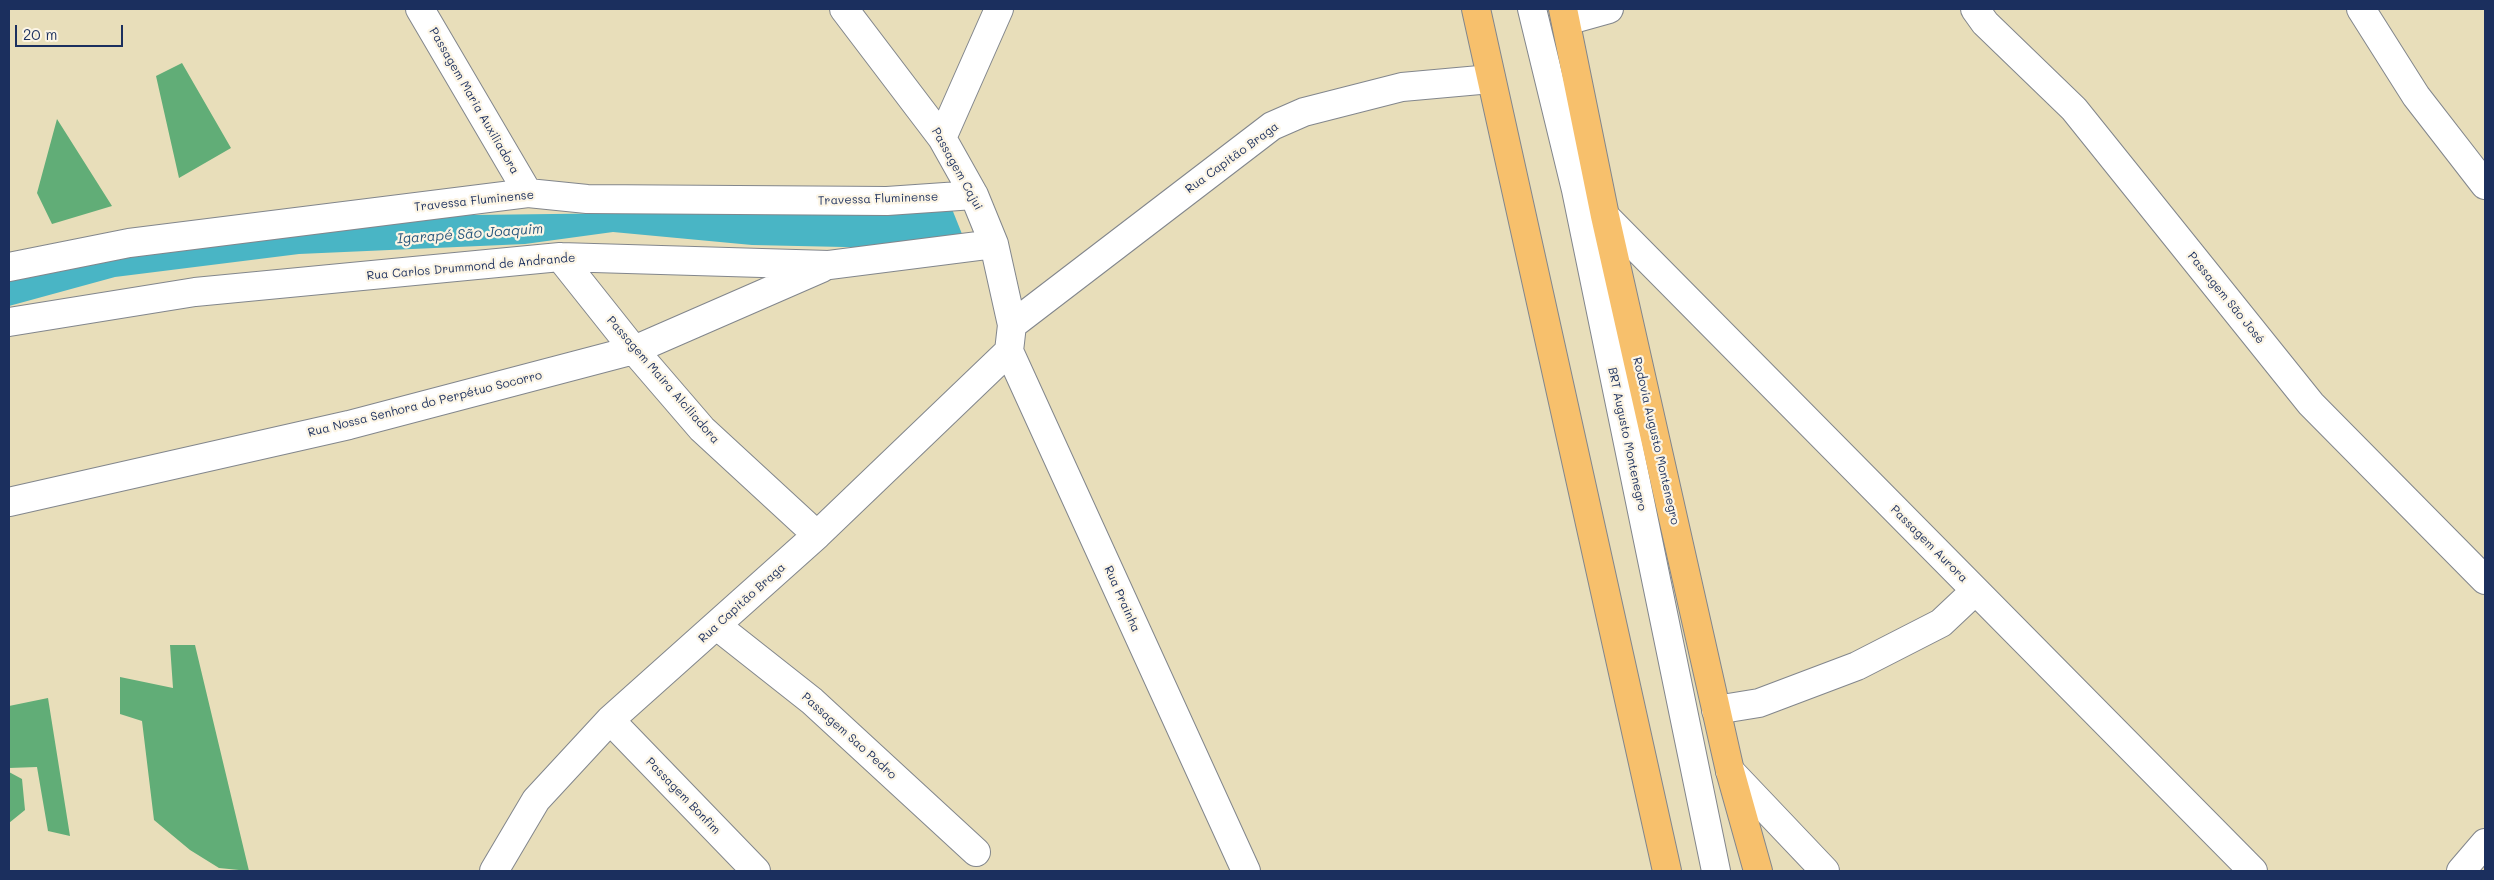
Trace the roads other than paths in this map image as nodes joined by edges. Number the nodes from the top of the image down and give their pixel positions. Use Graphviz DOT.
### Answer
graph roads {
  1 [pos="420,9"];
  2 [pos="844,9"];
  3 [pos="999,9"];
  4 [pos="1476,9"];
  5 [pos="1532,9"];
  6 [pos="1608,9"];
  7 [pos="1975,9"];
  8 [pos="2361,9"];
  9 [pos="1564,15"];
  10 [pos="1491,79"];
  11 [pos="942,138"];
  12 [pos="2485,185"];
  13 [pos="528,193"];
  14 [pos="974,195"];
  15 [pos="1605,216"];
  16 [pos="994,244"];
  17 [pos="560,258"];
  18 [pos="829,265"];
  19 [pos="9,267"];
  20 [pos="9,322"];
  21 [pos="1010,338"];
  22 [pos="634,350"];
  23 [pos="9,502"];
  24 [pos="817,535"];
  25 [pos="2485,580"];
  26 [pos="1975,591"];
  27 [pos="717,626"];
  28 [pos="1716,710"];
  29 [pos="610,720"];
  30 [pos="1730,771"];
  31 [pos="2485,844"];
  32 [pos="976,852"];
  33 [pos="494,871"];
  34 [pos="756,871"];
  35 [pos="1246,871"];
  36 [pos="1667,871"];
  37 [pos="1716,871"];
  38 [pos="1758,871"];
  39 [pos="1825,871"];
  40 [pos="2253,871"];
  41 [pos="2461,871"];
  1 -- 13 [label="street, Passagem Maria Auxiliadora"];
  2 -- 11 [label="street, Passagem Cajui"];
  3 -- 11 [label="street"];
  4 -- 10 [label="main road"];
  5 -- 37 [label="street, BRT Augusto Montenegro"];
  6 -- 9 [label="street"];
  7 -- 25 [label="street, Passagem São José"];
  8 -- 12 [label="street"];
  9 -- 15 [label="main road, Rodovia Augusto Montenegro"];
  10 -- 21 [label="street, Rua Capitão Braga"];
  10 -- 36 [label="main road"];
  11 -- 14 [label="street, Passagem Cajui"];
  13 -- 14 [label="street, Travessa Fluminense"];
  13 -- 19 [label="street, Travessa Fluminense"];
  14 -- 16 [label="street, Passagem Cajui"];
  15 -- 26 [label="street, Passagem Aurora"];
  15 -- 28 [label="main road, Rodovia Augusto Montenegro"];
  16 -- 18 [label="street, Rua Carlos Drummond de Andrande"];
  16 -- 21 [label="street, Passagem Cajui"];
  17 -- 18 [label="street, Rua Carlos Drummond de Andrande"];
  17 -- 20 [label="street, Rua Carlos Drummond de Andrande"];
  17 -- 22 [label="street, Passagem Maira Alciliadora"];
  18 -- 22 [label="street, Rua Nossa Senhora do Perpétuo Socorro"];
  21 -- 24 [label="street, Rua Capitão Braga"];
  21 -- 35 [label="street, Rua Prainha"];
  22 -- 23 [label="street, Rua Nossa Senhora do Perpétuo Socorro"];
  22 -- 24 [label="street, Passagem Maira Alciliadora"];
  24 -- 27 [label="street, Rua Capitão Braga"];
  26 -- 28 [label="street"];
  26 -- 40 [label="street, Passagem Aurora"];
  27 -- 29 [label="street, Rua Capitão Braga"];
  27 -- 32 [label="street, Passagem Sao Pedro"];
  28 -- 30 [label="main road, Rodovia Augusto Montenegro"];
  29 -- 33 [label="street, Rua Capitão Braga"];
  29 -- 34 [label="street, Passagem Bonfim"];
  30 -- 38 [label="main road, Rodovia Augusto Montenegro"];
  30 -- 39 [label="street"];
  31 -- 41 [label="street"];
}
